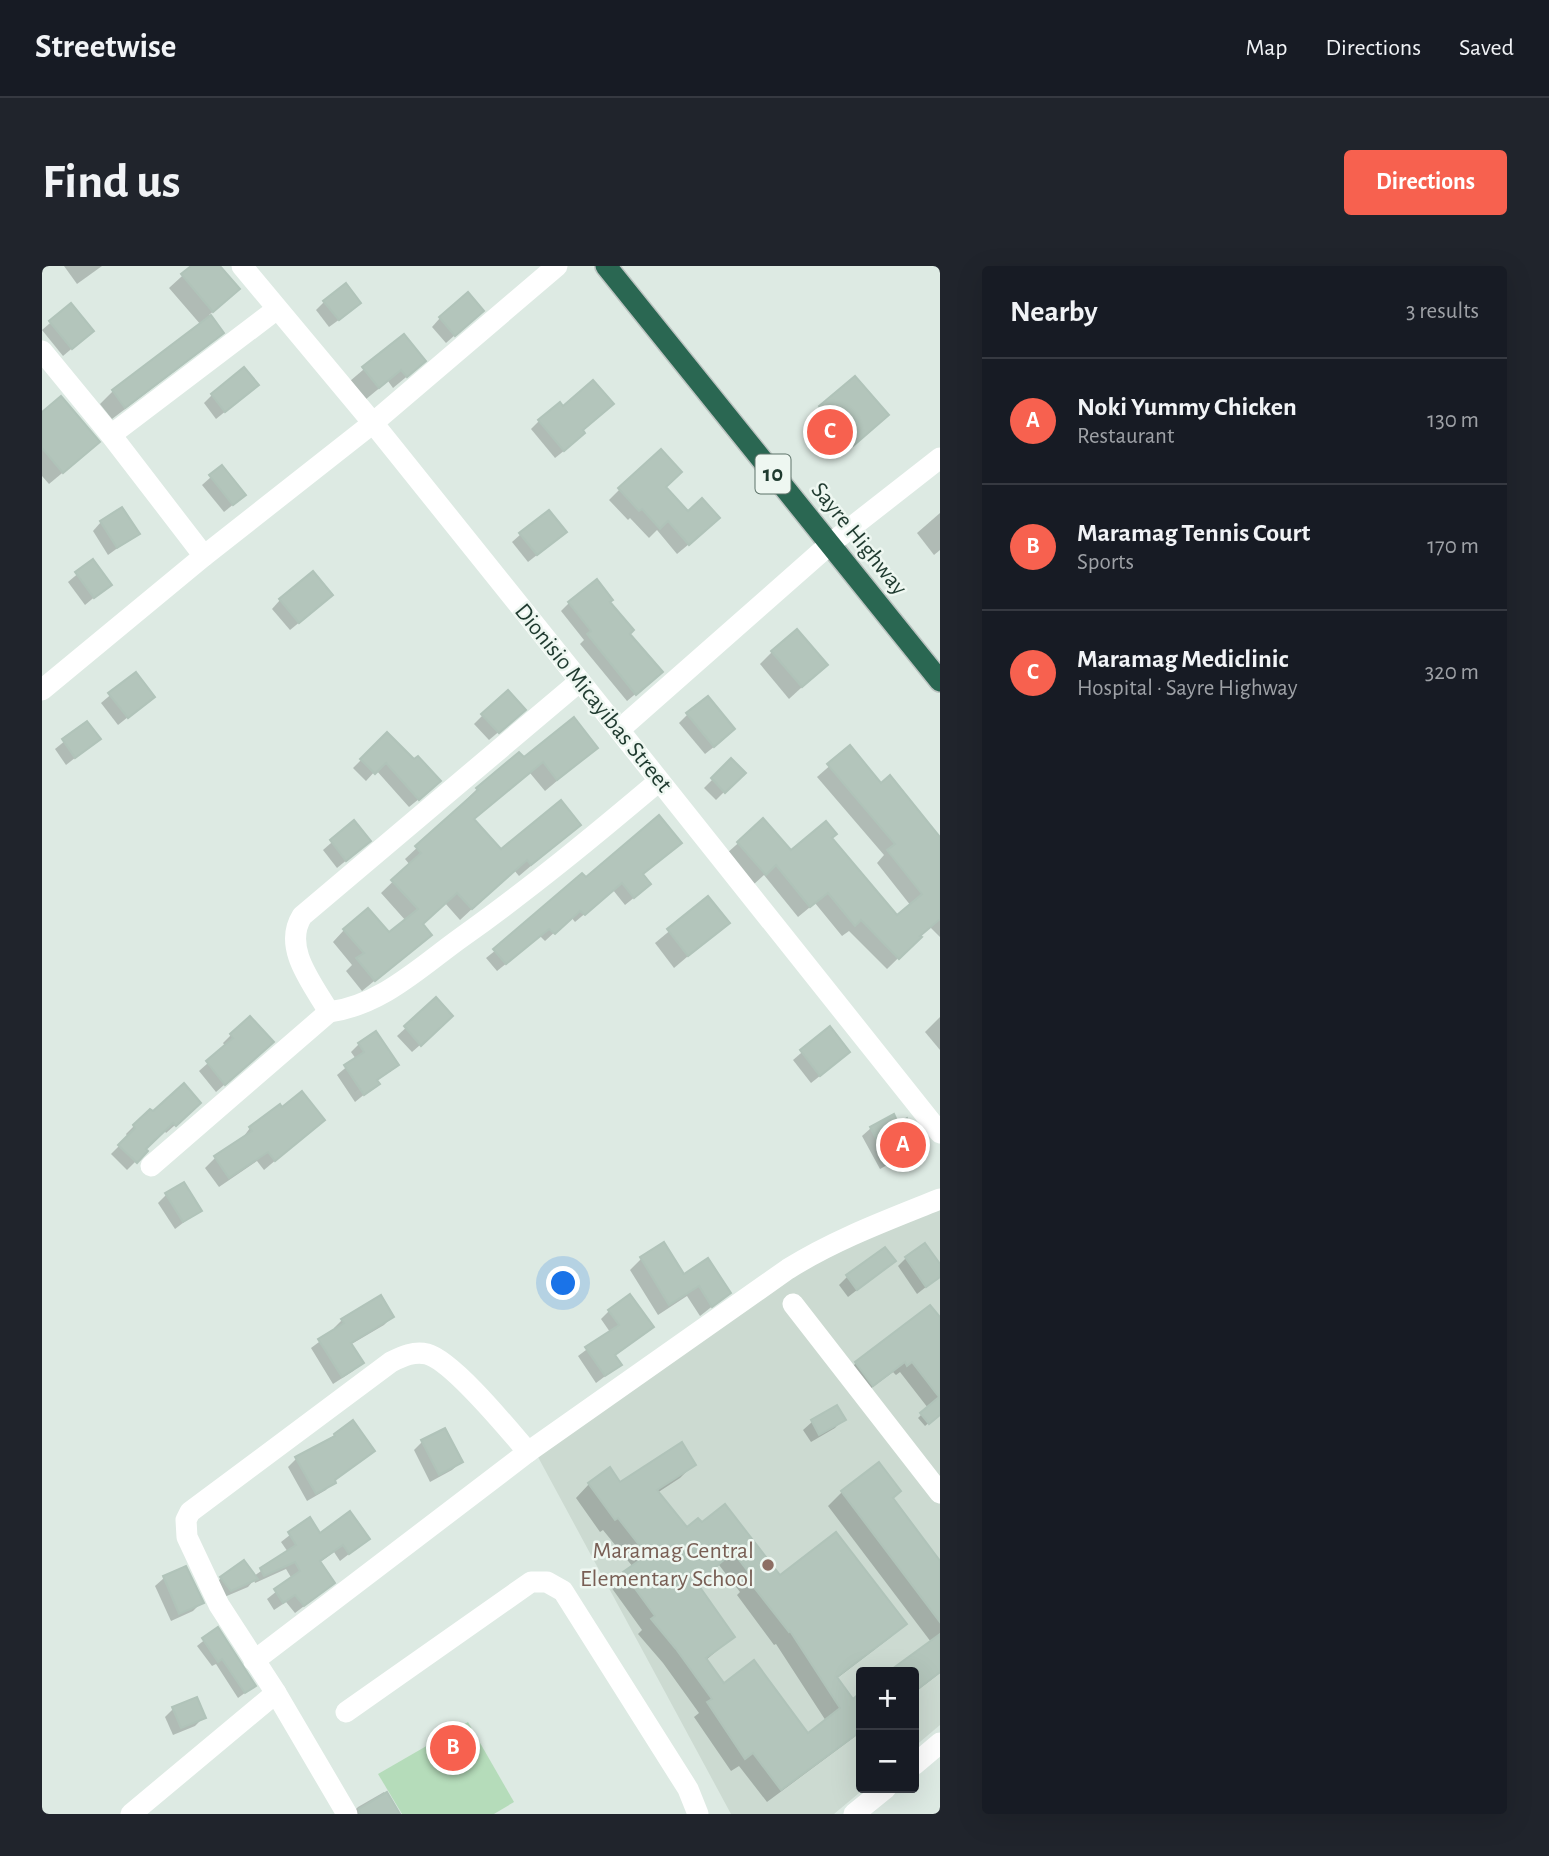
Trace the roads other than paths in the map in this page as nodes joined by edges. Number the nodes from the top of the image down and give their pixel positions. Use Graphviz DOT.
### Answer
graph roads {
  1 [pos="242,266"];
  2 [pos="557,266"];
  3 [pos="606,266"];
  4 [pos="277,309"];
  5 [pos="42,351"];
  6 [pos="373,423"];
  7 [pos="111,435"];
  8 [pos="940,458"];
  9 [pos="830,544"];
  10 [pos="204,556"];
  11 [pos="580,681"];
  12 [pos="940,681"];
  13 [pos="42,690"];
  14 [pos="619,730"];
  15 [pos="659,781"];
  16 [pos="329,1012"];
  17 [pos="933,1110"];
  18 [pos="940,1133"];
  19 [pos="151,1166"];
  20 [pos="940,1199"];
  21 [pos="793,1304"];
  22 [pos="528,1452"];
  23 [pos="940,1493"];
  24 [pos="254,1661"];
  25 [pos="276,1693"];
  26 [pos="346,1712"];
  27 [pos="940,1743"];
  28 [pos="919,1761"];
  29 [pos="880,1793"];
  30 [pos="131,1814"];
  31 [pos="347,1814"];
  32 [pos="698,1814"];
  33 [pos="855,1814"];
  1 -- 4 [label="street, Dionisio Micayibas Street"];
  2 -- 6 [label="street"];
  3 -- 9 [label="highway, Sayre Highway / 10"];
  4 -- 6 [label="street, Dionisio Micayibas Street"];
  4 -- 7 [label="street"];
  5 -- 7 [label="street"];
  6 -- 10 [label="street"];
  6 -- 11 [label="street, Dionisio Micayibas Street"];
  7 -- 10 [label="street"];
  8 -- 9 [label="street"];
  9 -- 12 [label="highway, Sayre Highway / 10"];
  9 -- 14 [label="street"];
  10 -- 13 [label="street"];
  11 -- 14 [label="street, Dionisio Micayibas Street"];
  11 -- 16 [label="street"];
  14 -- 15 [label="street, Dionisio Micayibas Street"];
  15 -- 16 [label="street"];
  15 -- 17 [label="street, Dionisio Micayibas Street"];
  16 -- 19 [label="street"];
  17 -- 18 [label="street, Dionisio Micayibas Street"];
  20 -- 22 [label="street"];
  21 -- 23 [label="street"];
  22 -- 24 [label="street"];
  22 -- 24 [label="street"];
  24 -- 25 [label="street"];
  25 -- 30 [label="street"];
  25 -- 31 [label="street"];
  26 -- 32 [label="street"];
  27 -- 28 [label="street"];
  29 -- 33 [label="street"];
}
